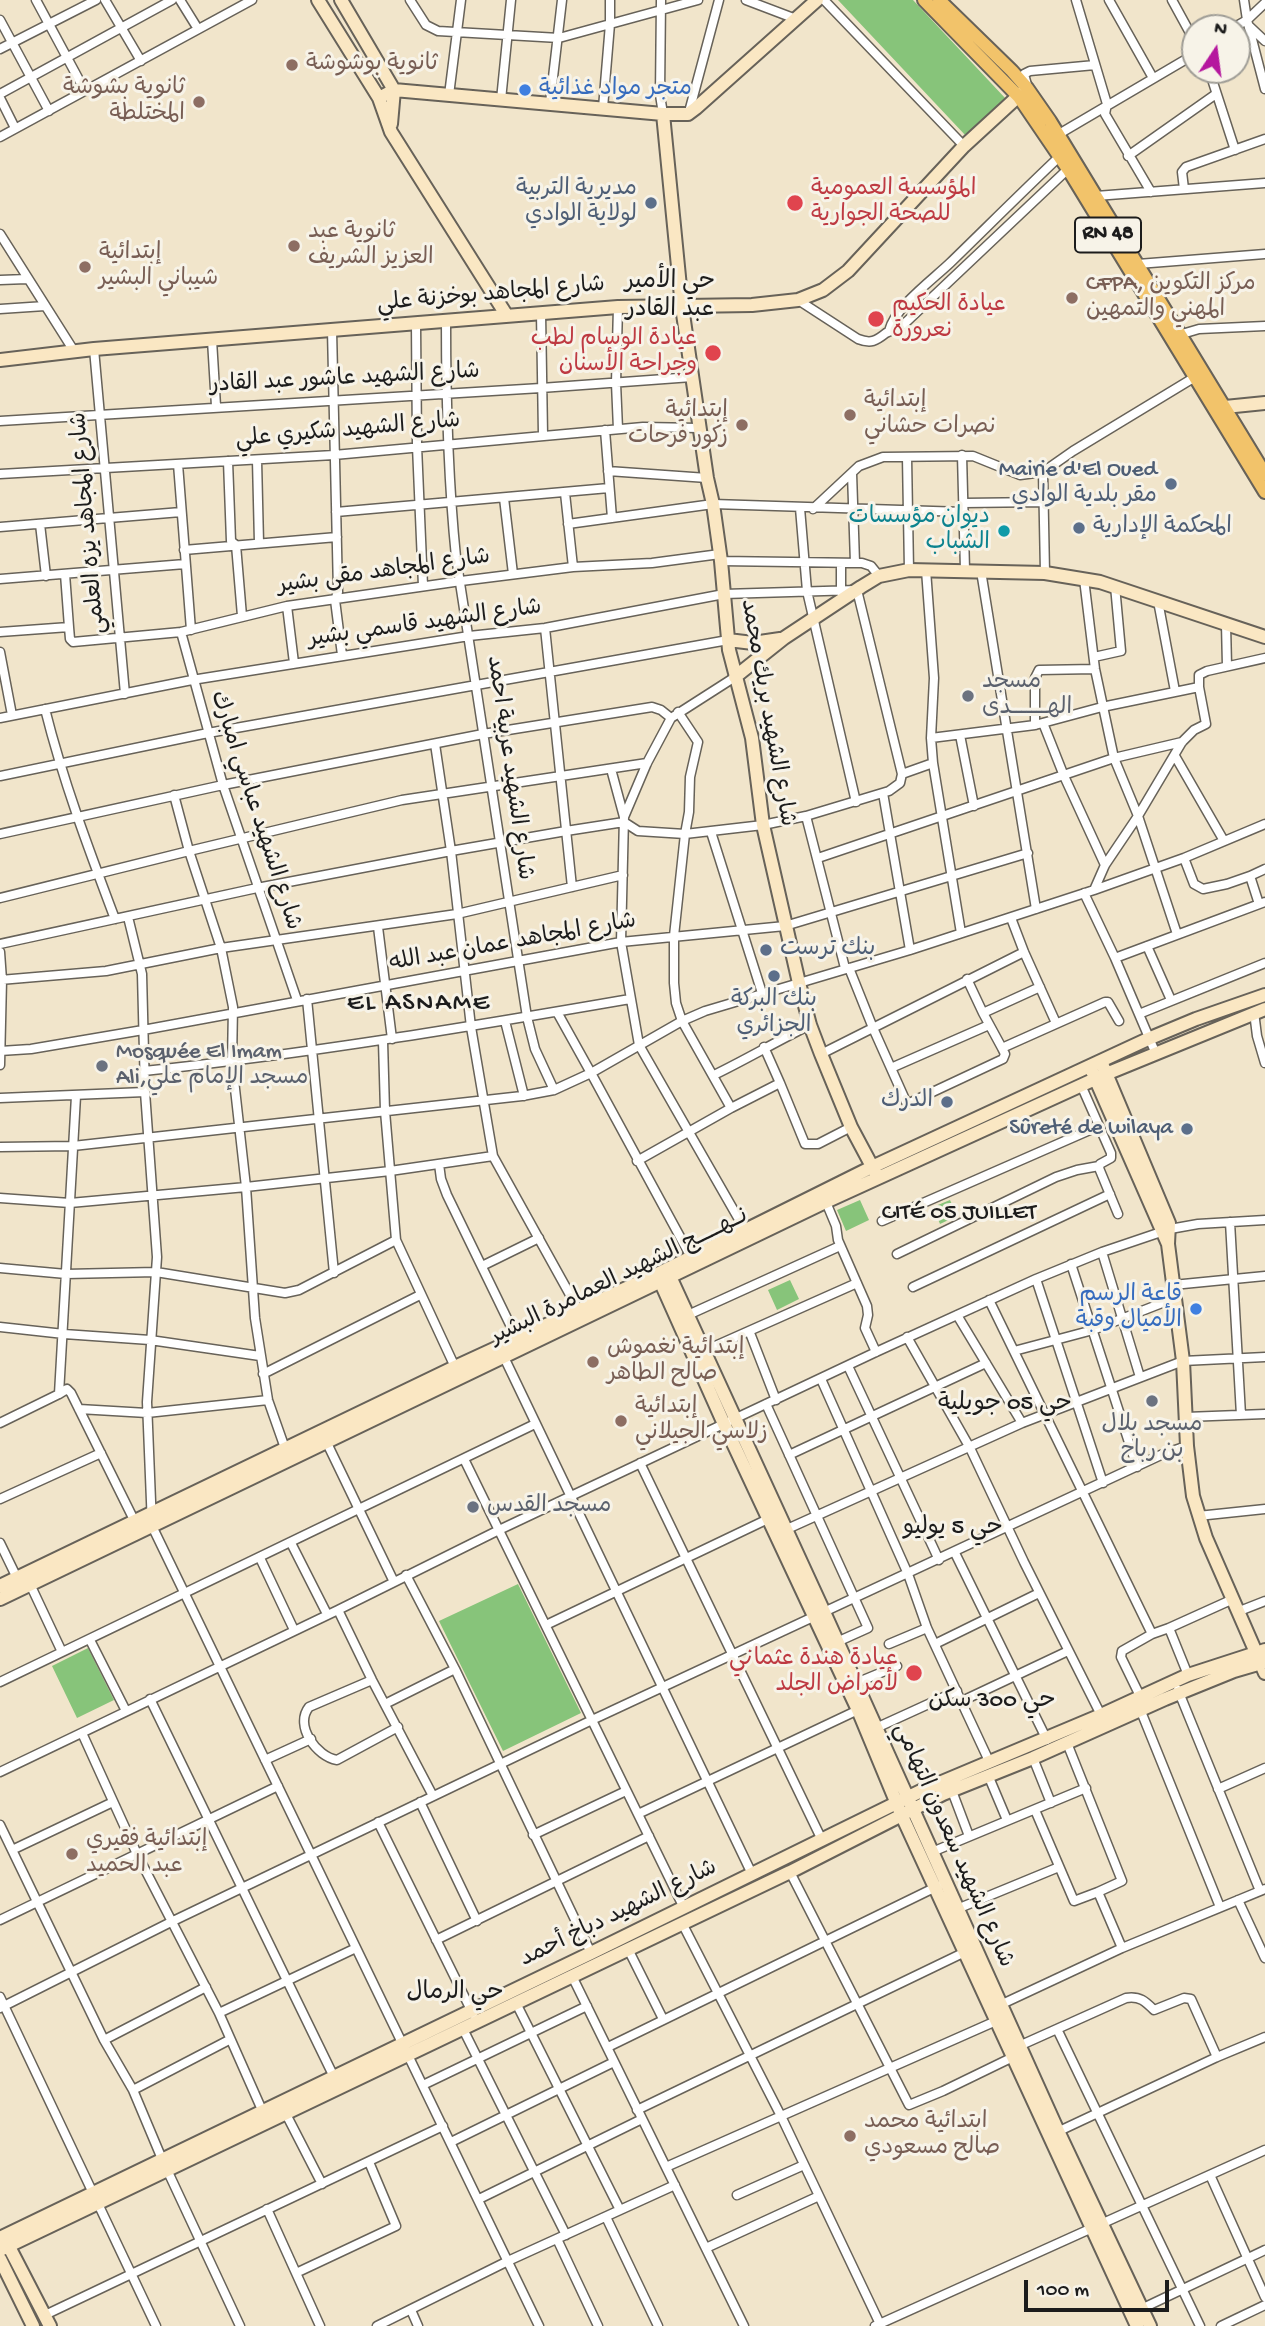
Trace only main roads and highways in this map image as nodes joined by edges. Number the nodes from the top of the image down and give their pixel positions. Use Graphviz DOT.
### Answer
graph roads {
  1 [pos="924,0"];
  2 [pos="939,0"];
  3 [pos="1023,92"];
  4 [pos="1221,410"];
  5 [pos="1261,461"];
  6 [pos="1265,474"];
  7 [pos="1265,492"];
  1 -- 3 [label="main road, RN 48"];
  2 -- 3 [label="main road, RN 48"];
  3 -- 4 [label="main road, RN 48"];
  3 -- 4 [label="main road, RN 48"];
  4 -- 5 [label="main road, RN 48"];
  4 -- 7 [label="main road, RN 48"];
  5 -- 6 [label="main road, RN 48"];
}
